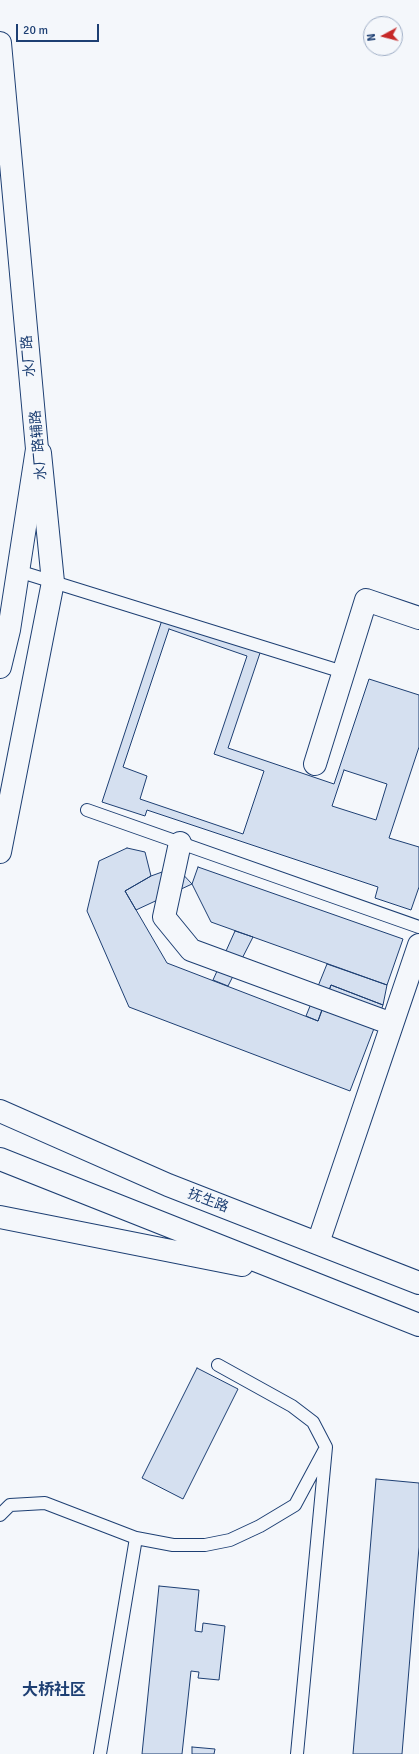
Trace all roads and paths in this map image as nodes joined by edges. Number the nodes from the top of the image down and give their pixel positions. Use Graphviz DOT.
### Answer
graph roads {
  1 [pos="0,34"];
  2 [pos="0,43"];
  3 [pos="18,571"];
  4 [pos="53,582"];
  5 [pos="419,618"];
  6 [pos="0,667"];
  7 [pos="343,672"];
  8 [pos="314,764"];
  9 [pos="87,810"];
  10 [pos="180,843"];
  11 [pos="0,852"];
  12 [pos="419,927"];
  13 [pos="419,945"];
  14 [pos="392,1024"];
  15 [pos="0,1112"];
  16 [pos="0,1159"];
  17 [pos="0,1217"];
  18 [pos="318,1243"];
  19 [pos="297,1276"];
  20 [pos="419,1283"];
  21 [pos="419,1325"];
  22 [pos="218,1365"];
  23 [pos="326,1447"];
  24 [pos="0,1515"];
  25 [pos="136,1538"];
  26 [pos="100,1754"];
  27 [pos="297,1754"];
  1 -- 4 [label="street, 水厂路辅路"];
  2 -- 3 [label="street, 水厂路"];
  3 -- 4 [label="lane"];
  3 -- 6 [label="street, 水厂路"];
  4 -- 7 [label="lane"];
  4 -- 11 [label="street, 水厂路辅路"];
  5 -- 7 [label="street"];
  7 -- 8 [label="street"];
  9 -- 10 [label="lane"];
  10 -- 12 [label="lane"];
  10 -- 14 [label="street"];
  13 -- 14 [label="street"];
  14 -- 18 [label="street"];
  15 -- 18 [label="street, 抚生路"];
  16 -- 19 [label="street"];
  17 -- 19 [label="street"];
  18 -- 20 [label="street, 抚生路"];
  19 -- 21 [label="street"];
  22 -- 23 [label="lane"];
  23 -- 25 [label="lane"];
  23 -- 27 [label="lane"];
  24 -- 25 [label="lane"];
  25 -- 26 [label="lane"];
}
